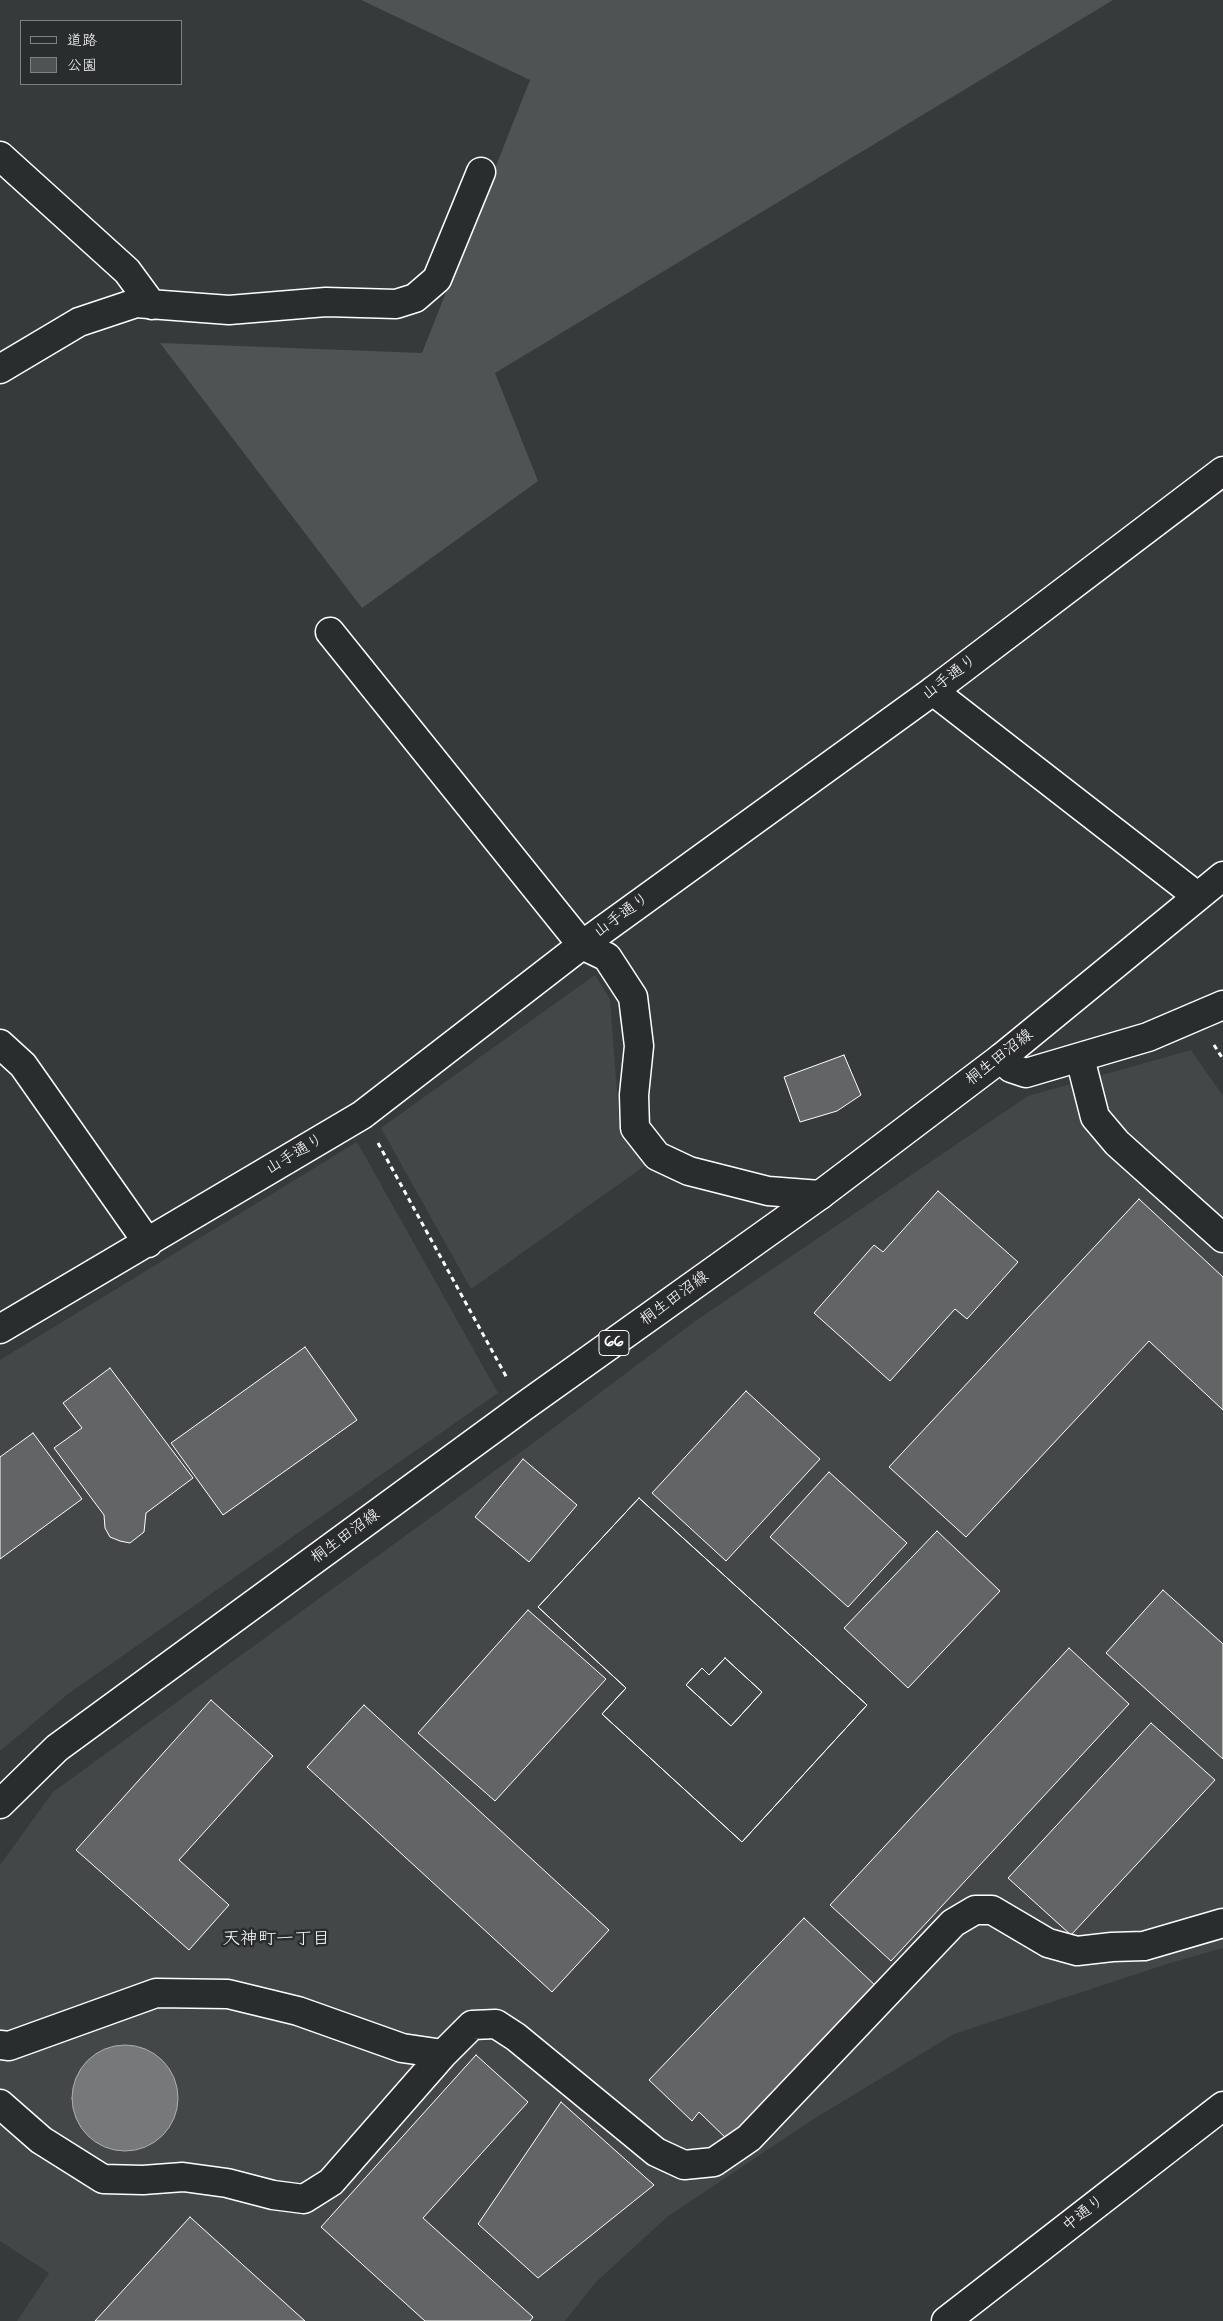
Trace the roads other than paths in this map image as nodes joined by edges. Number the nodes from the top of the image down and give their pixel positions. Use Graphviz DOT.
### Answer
graph roads {
  1 [pos="0,156"];
  2 [pos="481,172"];
  3 [pos="152,305"];
  4 [pos="0,369"];
  5 [pos="1223,471"];
  6 [pos="330,632"];
  7 [pos="933,691"];
  8 [pos="1223,876"];
  9 [pos="1198,896"];
  10 [pos="582,945"];
  11 [pos="1223,1005"];
  12 [pos="0,1044"];
  13 [pos="1001,1058"];
  14 [pos="1080,1058"];
  15 [pos="820,1195"];
  16 [pos="1223,1238"];
  17 [pos="148,1243"];
  18 [pos="0,1329"];
  19 [pos="0,1804"];
  20 [pos="1223,1923"];
  21 [pos="5,2045"];
  22 [pos="443,2054"];
  23 [pos="0,2104"];
  24 [pos="1223,2106"];
  25 [pos="946,2321"];
  1 -- 3 [label="street"];
  2 -- 3 [label="street"];
  3 -- 4 [label="street"];
  5 -- 7 [label="street, 山手通り"];
  6 -- 10 [label="street"];
  7 -- 9 [label="street"];
  7 -- 10 [label="street, 山手通り"];
  8 -- 9 [label="street, 桐生田沼線 / 66"];
  9 -- 13 [label="street, 桐生田沼線 / 66"];
  10 -- 15 [label="street"];
  10 -- 17 [label="street, 山手通り"];
  11 -- 14 [label="street"];
  12 -- 17 [label="street"];
  13 -- 14 [label="street"];
  13 -- 15 [label="street, 桐生田沼線 / 66"];
  14 -- 16 [label="street"];
  15 -- 19 [label="street, 桐生田沼線 / 66"];
  17 -- 18 [label="street, 山手通り"];
  20 -- 22 [label="street"];
  21 -- 22 [label="street"];
  22 -- 23 [label="street"];
  24 -- 25 [label="street, 中通り"];
}
